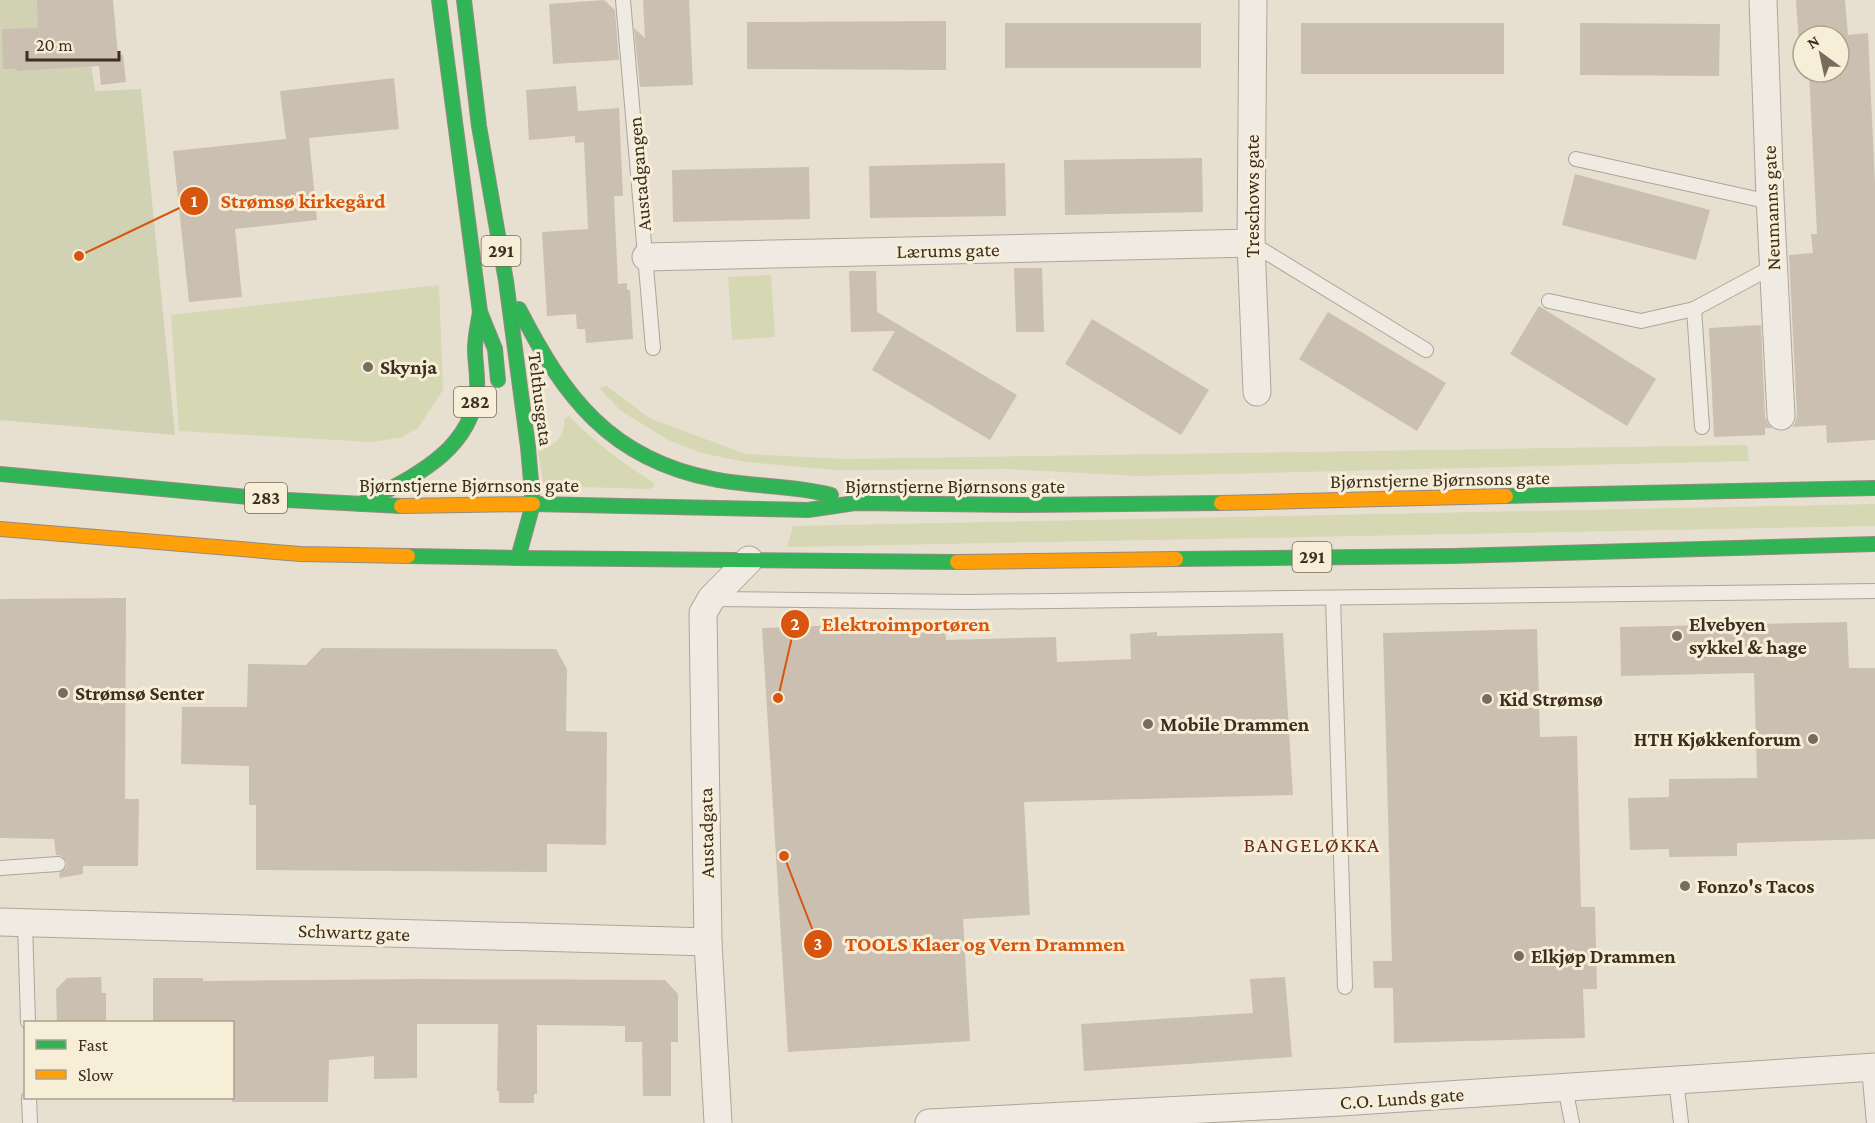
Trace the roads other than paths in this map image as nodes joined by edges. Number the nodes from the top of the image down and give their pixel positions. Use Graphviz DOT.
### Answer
graph roads {
  1 [pos="439,0"];
  2 [pos="464,0"];
  3 [pos="623,0"];
  4 [pos="1253,0"];
  5 [pos="1763,0"];
  6 [pos="1576,159"];
  7 [pos="1770,202"];
  8 [pos="1251,243"];
  9 [pos="646,257"];
  10 [pos="1774,266"];
  11 [pos="506,281"];
  12 [pos="1549,302"];
  13 [pos="1694,309"];
  14 [pos="480,312"];
  15 [pos="653,348"];
  16 [pos="1426,350"];
  17 [pos="1257,392"];
  18 [pos="500,394"];
  19 [pos="1781,416"];
  20 [pos="1702,428"];
  21 [pos="0,474"];
  22 [pos="1875,488"];
  23 [pos="855,503"];
  24 [pos="532,504"];
  25 [pos="360,505"];
  26 [pos="512,509"];
  27 [pos="0,529"];
  28 [pos="1875,544"];
  29 [pos="518,558"];
  30 [pos="749,560"];
  31 [pos="1875,591"];
  32 [pos="1334,598"];
  33 [pos="711,599"];
  34 [pos="58,864"];
  35 [pos="0,868"];
  36 [pos="13,923"];
  37 [pos="708,942"];
  38 [pos="1344,987"];
  39 [pos="28,1021"];
  40 [pos="1872,1068"];
  41 [pos="1676,1080"];
  42 [pos="1565,1087"];
  43 [pos="29,1099"];
  44 [pos="1342,1113"];
  45 [pos="1051,1120"];
  46 [pos="30,1123"];
  47 [pos="718,1123"];
  48 [pos="929,1123"];
  49 [pos="1572,1123"];
  50 [pos="1681,1123"];
  51 [pos="1874,1123"];
  1 -- 14 [label="main road, Telthusgata / 291"];
  2 -- 11 [label="main road, Telthusgata / 291"];
  3 -- 9 [label="lane, Austadgangen"];
  4 -- 8 [label="street, Treschows gate"];
  5 -- 7 [label="street, Neumanns gate"];
  6 -- 7 [label="lane"];
  7 -- 10 [label="street, Neumanns gate"];
  8 -- 9 [label="street, Lærums gate"];
  8 -- 16 [label="lane"];
  8 -- 17 [label="street, Treschows gate"];
  9 -- 15 [label="lane, Austadgangen"];
  10 -- 13 [label="lane"];
  10 -- 19 [label="street, Neumanns gate"];
  11 -- 23 [label="main road, Telthusgata / 291"];
  11 -- 24 [label="main road, Telthusgata / 291"];
  12 -- 13 [label="lane"];
  13 -- 20 [label="lane"];
  14 -- 18 [label="main road, Telthusgata / 291"];
  14 -- 25 [label="main road, Telthusgata / 282"];
  21 -- 25 [label="main road, Bjørnstjerne Bjørnsons gate / 283"];
  22 -- 23 [label="main road, Bjørnstjerne Bjørnsons gate / 291"];
  23 -- 24 [label="main road, Bjørnstjerne Bjørnsons gate / 291"];
  24 -- 26 [label="main road, Bjørnstjerne Bjørnsons gate / 283"];
  24 -- 29 [label="main road, Telthusgata / 291"];
  25 -- 26 [label="main road, Bjørnstjerne Bjørnsons gate / 283"];
  26 -- 29 [label="main road"];
  27 -- 29 [label="main road"];
  28 -- 30 [label="main road, 291"];
  29 -- 30 [label="main road, 291"];
  30 -- 33 [label="street, Austadgata"];
  31 -- 32 [label="lane"];
  32 -- 33 [label="lane"];
  32 -- 38 [label="lane"];
  33 -- 37 [label="street, Austadgata"];
  34 -- 35 [label="lane"];
  36 -- 37 [label="street, Schwartz gate"];
  36 -- 39 [label="lane"];
  37 -- 47 [label="street, Austadgata"];
  40 -- 41 [label="street, C.O. Lunds gate"];
  40 -- 51 [label="lane"];
  41 -- 42 [label="street, C.O. Lunds gate"];
  41 -- 50 [label="lane"];
  42 -- 44 [label="street, C.O. Lunds gate"];
  42 -- 49 [label="lane"];
  43 -- 46 [label="lane"];
  44 -- 45 [label="street, C.O. Lunds gate"];
  45 -- 48 [label="street, C.O. Lunds gate"];
}
